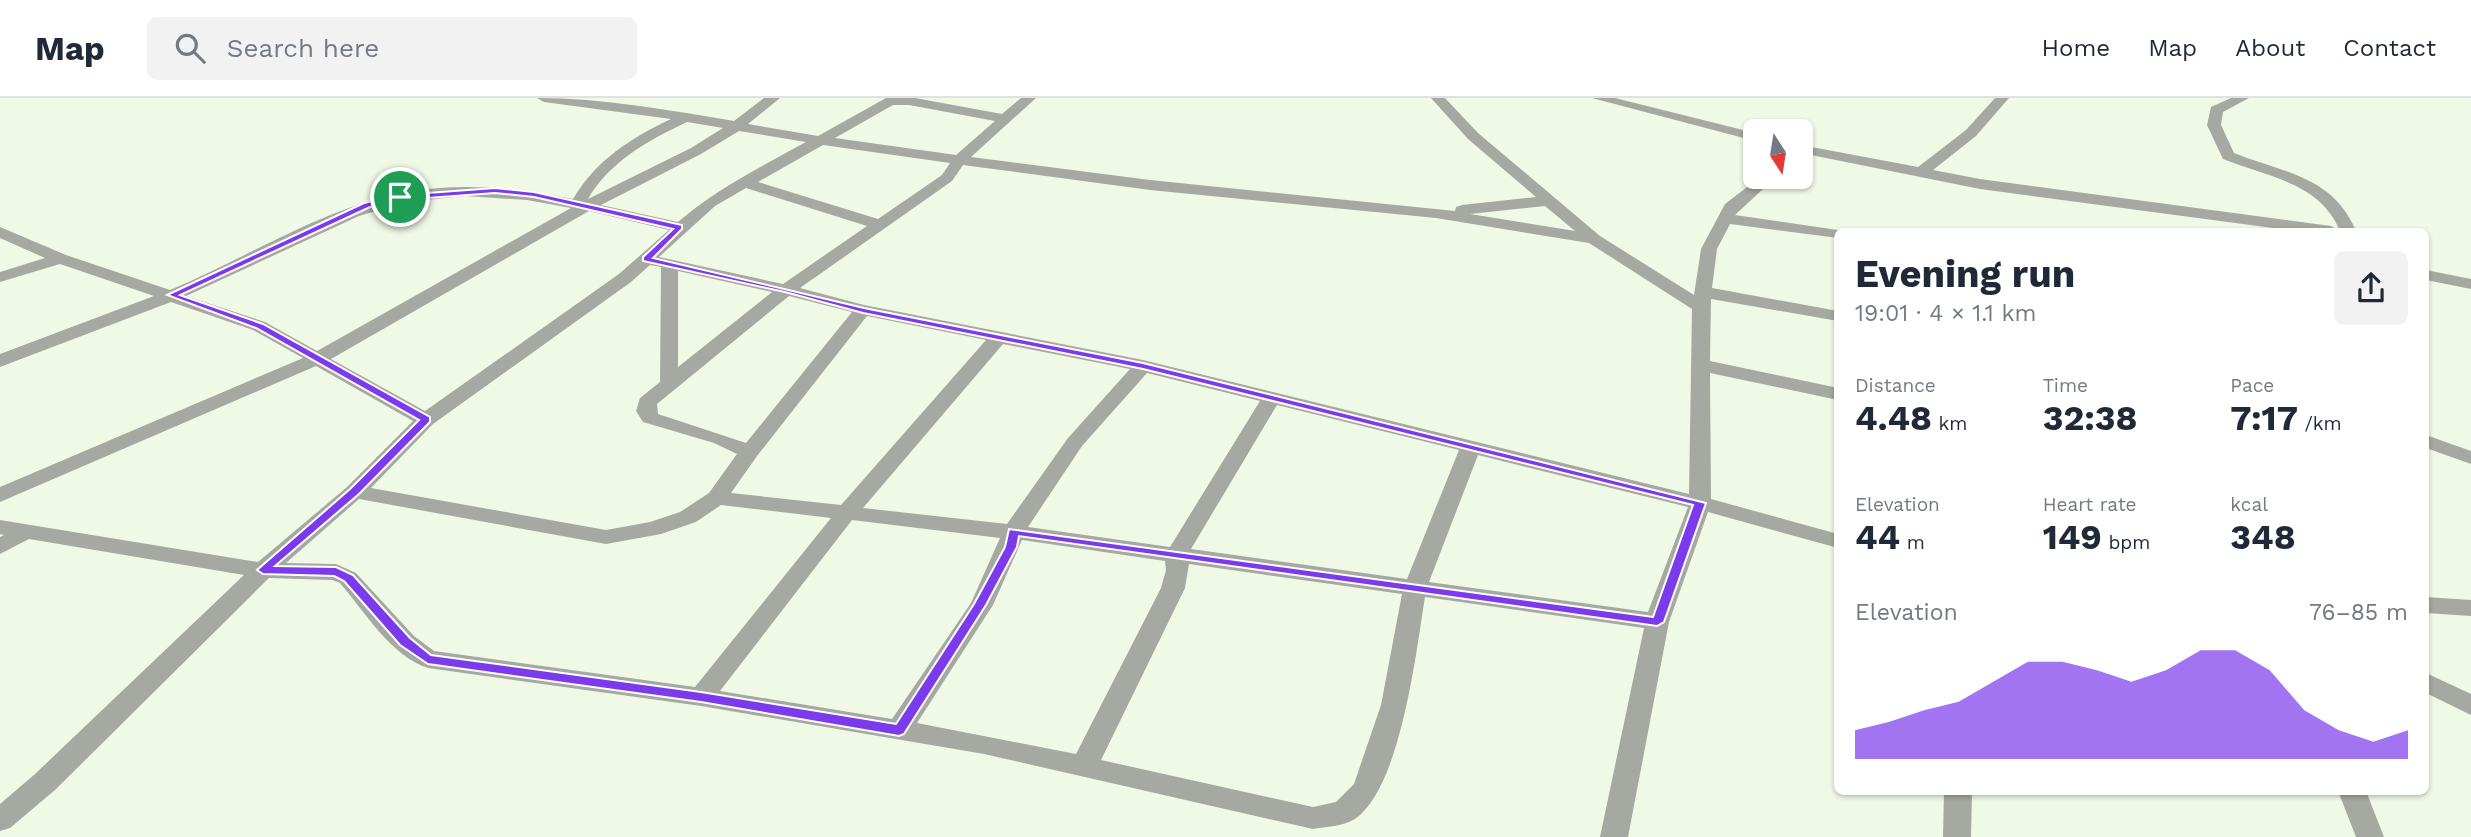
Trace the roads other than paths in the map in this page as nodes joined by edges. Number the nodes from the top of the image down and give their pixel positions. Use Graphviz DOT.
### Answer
graph roads {
  1 [pos="545,98"];
  2 [pos="648,98"];
  3 [pos="773,98"];
  4 [pos="1029,98"];
  5 [pos="1438,98"];
  6 [pos="1599,98"];
  7 [pos="2002,98"];
  8 [pos="2242,98"];
  9 [pos="632,108"];
  10 [pos="687,117"];
  11 [pos="1006,119"];
  12 [pos="738,125"];
  13 [pos="1743,135"];
  14 [pos="819,140"];
  15 [pos="1813,152"];
  16 [pos="1818,153"];
  17 [pos="1813,155"];
  18 [pos="959,160"];
  19 [pos="1921,172"];
  20 [pos="742,182"];
  21 [pos="1754,189"];
  22 [pos="1546,201"];
  23 [pos="581,206"];
  24 [pos="1436,213"];
  25 [pos="1725,219"];
  26 [pos="878,224"];
  27 [pos="679,227"];
  28 [pos="2309,228"];
  29 [pos="2347,228"];
  30 [pos="1834,233"];
  31 [pos="3,236"];
  32 [pos="1594,239"];
  33 [pos="60,259"];
  34 [pos="646,259"];
  35 [pos="669,264"];
  36 [pos="2429,276"];
  37 [pos="0,277"];
  38 [pos="2471,284"];
  39 [pos="786,290"];
  40 [pos="171,295"];
  41 [pos="1702,300"];
  42 [pos="863,310"];
  43 [pos="1834,316"];
  44 [pos="999,337"];
  45 [pos="317,359"];
  46 [pos="0,361"];
  47 [pos="1701,365"];
  48 [pos="1143,366"];
  49 [pos="669,382"];
  50 [pos="1834,393"];
  51 [pos="1272,397"];
  52 [pos="426,420"];
  53 [pos="2429,442"];
  54 [pos="1471,447"];
  55 [pos="749,452"];
  56 [pos="2471,458"];
  57 [pos="355,492"];
  58 [pos="0,495"];
  59 [pos="717,498"];
  60 [pos="1700,503"];
  61 [pos="848,511"];
  62 [pos="0,527"];
  63 [pos="1013,532"];
  64 [pos="23,533"];
  65 [pos="1834,540"];
  66 [pos="0,547"];
  67 [pos="1176,556"];
  68 [pos="263,570"];
  69 [pos="1415,588"];
  70 [pos="2429,605"];
  71 [pos="2471,608"];
  72 [pos="1657,622"];
  73 [pos="2429,684"];
  74 [pos="701,697"];
  75 [pos="2471,705"];
  76 [pos="899,730"];
  77 [pos="1084,766"];
  78 [pos="1958,795"];
  79 [pos="2354,795"];
  80 [pos="0,820"];
  81 [pos="1614,837"];
  82 [pos="1957,837"];
  83 [pos="2370,837"];
  1 -- 9 [label="street"];
  2 -- 9 [label="street"];
  3 -- 12 [label="street"];
  4 -- 11 [label="street"];
  5 -- 22 [label="street"];
  6 -- 13 [label="street"];
  7 -- 19 [label="street"];
  8 -- 29 [label="street"];
  9 -- 10 [label="street"];
  10 -- 12 [label="street"];
  10 -- 23 [label="street"];
  11 -- 14 [label="street"];
  11 -- 18 [label="street"];
  12 -- 14 [label="street"];
  12 -- 23 [label="street"];
  14 -- 18 [label="street"];
  14 -- 20 [label="street"];
  15 -- 16 [label="street"];
  16 -- 17 [label="street"];
  16 -- 19 [label="street"];
  18 -- 24 [label="street"];
  18 -- 26 [label="street"];
  19 -- 28 [label="street"];
  20 -- 26 [label="street"];
  20 -- 27 [label="street"];
  21 -- 25 [label="street"];
  22 -- 24 [label="street"];
  22 -- 32 [label="street"];
  23 -- 27 [label="street"];
  23 -- 40 [label="street"];
  23 -- 45 [label="street"];
  24 -- 32 [label="street"];
  25 -- 30 [label="street"];
  25 -- 41 [label="street"];
  26 -- 39 [label="street"];
  27 -- 34 [label="street"];
  31 -- 33 [label="street"];
  32 -- 41 [label="street"];
  33 -- 37 [label="street"];
  33 -- 40 [label="street"];
  34 -- 35 [label="street"];
  34 -- 52 [label="street"];
  35 -- 39 [label="street"];
  35 -- 49 [label="street"];
  36 -- 38 [label="street"];
  39 -- 42 [label="street"];
  39 -- 49 [label="street"];
  40 -- 45 [label="street"];
  40 -- 46 [label="street"];
  41 -- 43 [label="street"];
  41 -- 47 [label="street"];
  42 -- 44 [label="street"];
  42 -- 55 [label="street"];
  44 -- 48 [label="street"];
  44 -- 61 [label="street"];
  45 -- 52 [label="street"];
  45 -- 58 [label="street"];
  47 -- 50 [label="street"];
  47 -- 60 [label="street"];
  48 -- 51 [label="street"];
  48 -- 63 [label="street"];
  49 -- 55 [label="street"];
  51 -- 54 [label="street"];
  51 -- 67 [label="street"];
  52 -- 57 [label="street"];
  53 -- 56 [label="street"];
  54 -- 60 [label="street"];
  54 -- 69 [label="street"];
  55 -- 59 [label="street"];
  57 -- 59 [label="street"];
  57 -- 68 [label="street"];
  59 -- 61 [label="street"];
  60 -- 65 [label="street"];
  60 -- 72 [label="street"];
  61 -- 63 [label="street"];
  61 -- 74 [label="street"];
  62 -- 64 [label="street"];
  63 -- 67 [label="street"];
  63 -- 76 [label="street"];
  64 -- 66 [label="street"];
  64 -- 68 [label="street"];
  67 -- 69 [label="street"];
  67 -- 77 [label="street"];
  68 -- 74 [label="street"];
  68 -- 80 [label="street"];
  69 -- 72 [label="street"];
  69 -- 77 [label="street"];
  70 -- 71 [label="street"];
  72 -- 81 [label="street"];
  73 -- 75 [label="street"];
  74 -- 76 [label="street"];
  76 -- 77 [label="street"];
  78 -- 82 [label="street"];
  79 -- 83 [label="street"];
}
